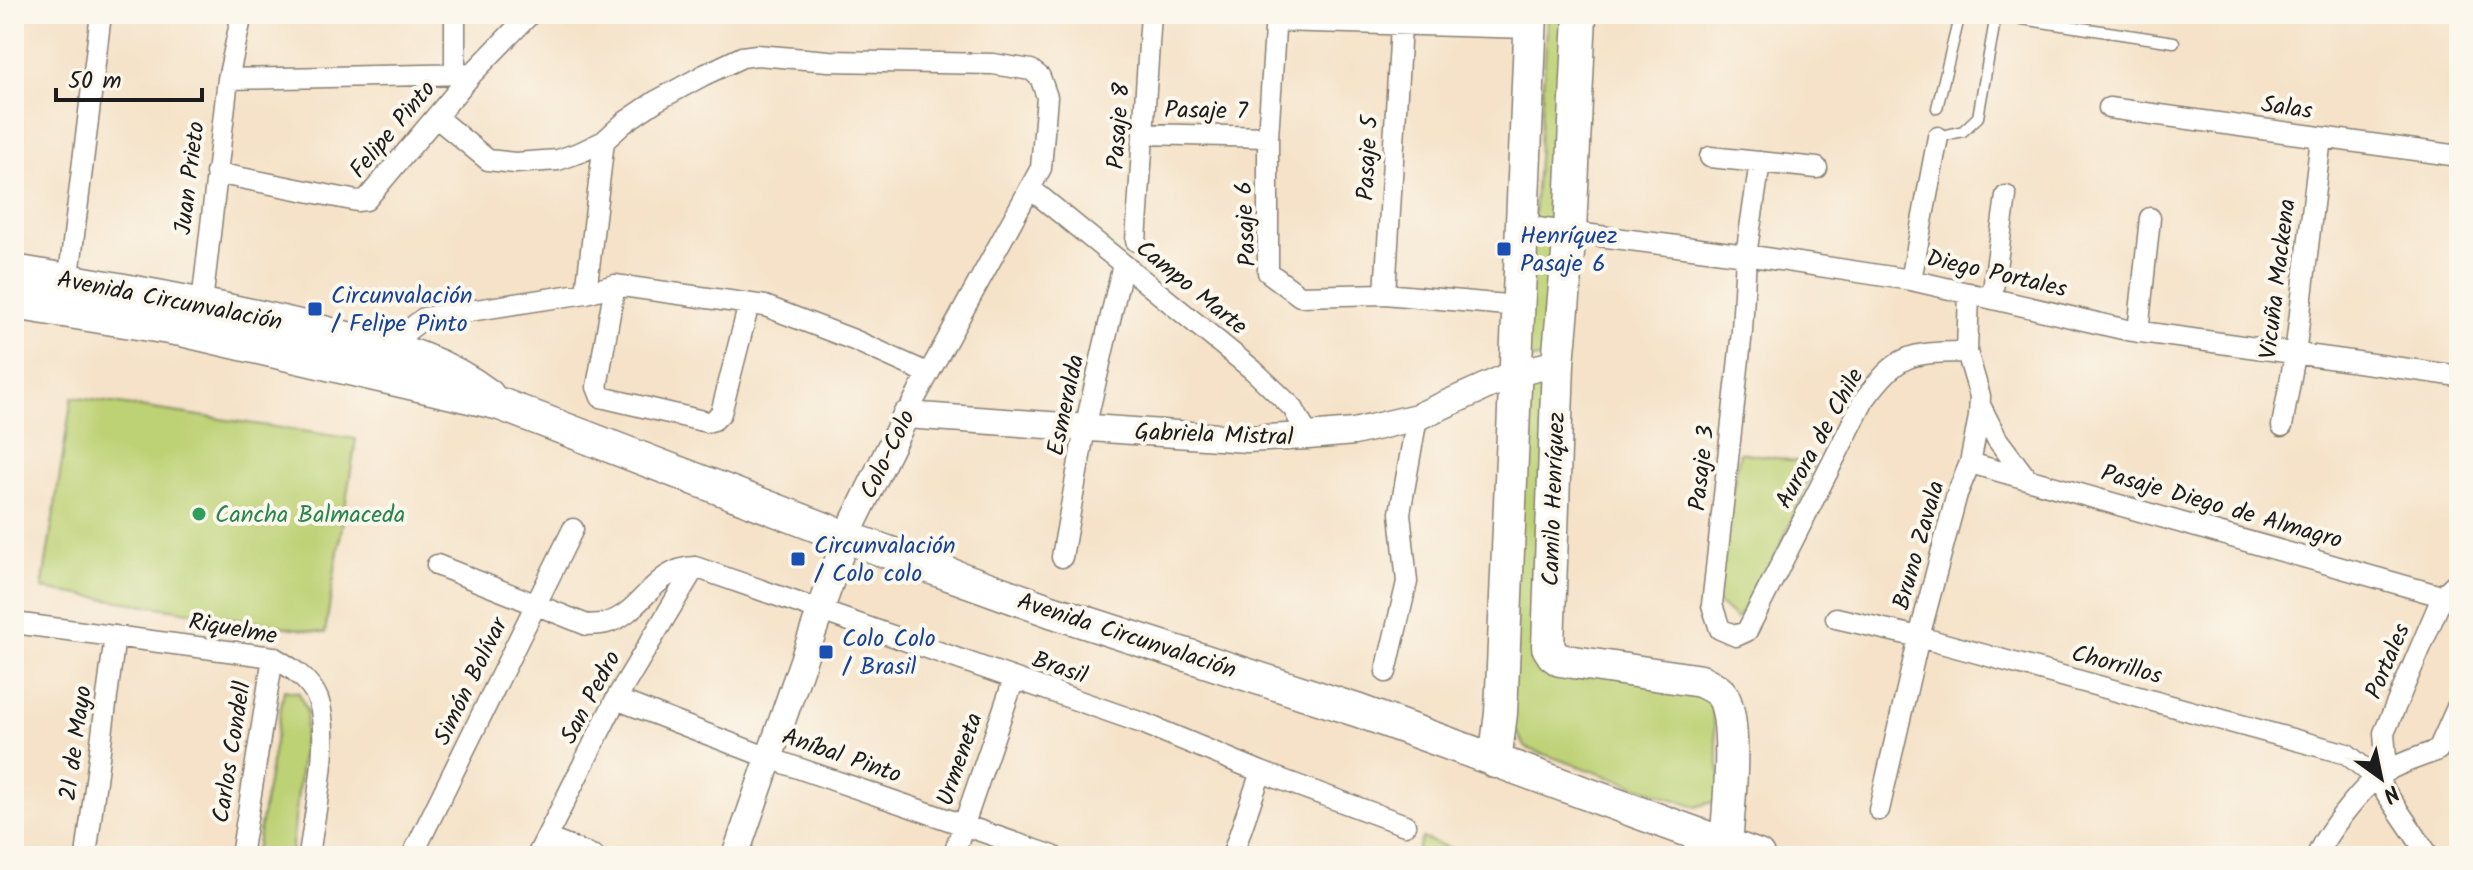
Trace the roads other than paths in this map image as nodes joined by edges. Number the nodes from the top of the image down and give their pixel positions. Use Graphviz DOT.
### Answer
graph roads {
  1 [pos="242,14"];
  2 [pos="455,14"];
  3 [pos="530,14"];
  4 [pos="1151,14"];
  5 [pos="1580,14"];
  6 [pos="1960,14"];
  7 [pos="95,15"];
  8 [pos="1276,18"];
  9 [pos="1531,21"];
  10 [pos="1401,26"];
  11 [pos="2174,42"];
  12 [pos="464,74"];
  13 [pos="228,79"];
  14 [pos="1937,108"];
  15 [pos="2109,108"];
  16 [pos="437,118"];
  17 [pos="1143,134"];
  18 [pos="1268,137"];
  19 [pos="1938,137"];
  20 [pos="2321,138"];
  21 [pos="604,141"];
  22 [pos="2459,156"];
  23 [pos="1710,157"];
  24 [pos="1760,162"];
  25 [pos="1817,168"];
  26 [pos="216,173"];
  27 [pos="1031,189"];
  28 [pos="2006,196"];
  29 [pos="2150,218"];
  30 [pos="1522,226"];
  31 [pos="1570,231"];
  32 [pos="1136,241"];
  33 [pos="1746,255"];
  34 [pos="1123,264"];
  35 [pos="14,271"];
  36 [pos="1911,280"];
  37 [pos="615,285"];
  38 [pos="586,293"];
  39 [pos="1969,293"];
  40 [pos="1385,294"];
  41 [pos="67,296"];
  42 [pos="1992,297"];
  43 [pos="14,303"];
  44 [pos="202,303"];
  45 [pos="749,304"];
  46 [pos="1517,306"];
  47 [pos="2138,332"];
  48 [pos="391,347"];
  49 [pos="1967,352"];
  50 [pos="2295,355"];
  51 [pos="1558,363"];
  52 [pos="927,373"];
  53 [pos="1516,373"];
  54 [pos="2459,376"];
  55 [pos="500,404"];
  56 [pos="1981,407"];
  57 [pos="906,415"];
  58 [pos="1417,417"];
  59 [pos="2282,426"];
  60 [pos="1085,428"];
  61 [pos="1308,436"];
  62 [pos="1970,463"];
  63 [pos="2027,479"];
  64 [pos="573,529"];
  65 [pos="846,537"];
  66 [pos="1062,557"];
  67 [pos="437,565"];
  68 [pos="695,567"];
  69 [pos="2459,580"];
  70 [pos="2451,598"];
  71 [pos="537,604"];
  72 [pos="1759,607"];
  73 [pos="820,612"];
  74 [pos="1836,618"];
  75 [pos="14,623"];
  76 [pos="115,636"];
  77 [pos="1919,637"];
  78 [pos="273,657"];
  79 [pos="1386,672"];
  80 [pos="1014,679"];
  81 [pos="616,699"];
  82 [pos="2459,703"];
  83 [pos="769,758"];
  84 [pos="1495,762"];
  85 [pos="1261,772"];
  86 [pos="2382,774"];
  87 [pos="1879,810"];
  88 [pos="964,825"];
  89 [pos="1405,825"];
  90 [pos="1726,846"];
  91 [pos="542,847"];
  92 [pos="86,856"];
  93 [pos="241,856"];
  94 [pos="309,856"];
  95 [pos="412,856"];
  96 [pos="594,856"];
  97 [pos="735,856"];
  98 [pos="953,856"];
  99 [pos="1053,856"];
  100 [pos="1232,856"];
  101 [pos="1758,856"];
  102 [pos="2317,856"];
  103 [pos="2429,856"];
  1 -- 13 [label="street, Juan Prieto"];
  2 -- 12 [label="street"];
  3 -- 12 [label="street, Felipe Pinto"];
  4 -- 17 [label="street, Pasaje 8"];
  5 -- 31 [label="main road, Camilo Henríquez"];
  6 -- 14 [label="lane"];
  7 -- 41 [label="street"];
  8 -- 10 [label="street"];
  8 -- 18 [label="street, Pasaje 6"];
  9 -- 10 [label="street"];
  9 -- 30 [label="main road, Camilo Henríquez"];
  10 -- 40 [label="street, Pasaje 5"];
  11 -- 19 [label="lane"];
  12 -- 13 [label="street"];
  12 -- 16 [label="street, Felipe Pinto"];
  13 -- 26 [label="street, Juan Prieto"];
  15 -- 20 [label="street, Salas"];
  16 -- 21 [label="street"];
  16 -- 26 [label="street, Felipe Pinto"];
  17 -- 18 [label="street, Pasaje 7"];
  17 -- 32 [label="street, Pasaje 8"];
  18 -- 40 [label="street, Pasaje 6"];
  19 -- 36 [label="street"];
  20 -- 22 [label="street, Salas"];
  20 -- 50 [label="street, Vicuña Mackena"];
  21 -- 27 [label="street, Colo-Colo"];
  21 -- 38 [label="street"];
  23 -- 24 [label="street"];
  24 -- 25 [label="street"];
  24 -- 33 [label="street"];
  26 -- 44 [label="street, Juan Prieto"];
  27 -- 34 [label="street, Campo Marte"];
  27 -- 52 [label="street, Colo-Colo"];
  28 -- 42 [label="street"];
  29 -- 47 [label="street"];
  30 -- 31 [label="street, Diego Portales"];
  30 -- 46 [label="main road, Camilo Henríquez"];
  31 -- 33 [label="street, Diego Portales"];
  31 -- 51 [label="main road, Camilo Henríquez"];
  33 -- 36 [label="street, Diego Portales"];
  33 -- 72 [label="street, Pasaje 3"];
  34 -- 60 [label="street, Esmeralda"];
  34 -- 61 [label="street, Campo Marte"];
  35 -- 41 [label="main road, Avenida Circunvalación"];
  36 -- 39 [label="street, Diego Portales"];
  37 -- 38 [label="street"];
  37 -- 45 [label="street"];
  37 -- 45 [label="street"];
  38 -- 48 [label="street"];
  39 -- 42 [label="street, Diego Portales"];
  39 -- 49 [label="street, Bruno Zavala"];
  40 -- 46 [label="street, Pasaje 6"];
  41 -- 43 [label="main road, Avenida Circunvalación"];
  41 -- 44 [label="main road, Avenida Circunvalación"];
  41 -- 55 [label="main road, Avenida Circunvalación"];
  42 -- 47 [label="street, Diego Portales"];
  44 -- 48 [label="main road, Avenida Circunvalación"];
  45 -- 52 [label="street"];
  46 -- 53 [label="main road, Camilo Henríquez"];
  47 -- 50 [label="street, Diego Portales"];
  48 -- 55 [label="main road, Avenida Circunvalación"];
  49 -- 56 [label="street, Bruno Zavala"];
  49 -- 72 [label="street, Aurora de Chile"];
  50 -- 54 [label="street, Diego Portales"];
  50 -- 59 [label="street, Vicuña Mackena"];
  51 -- 53 [label="street, Gabriela Mistral"];
  51 -- 90 [label="main road, Camilo Henríquez"];
  52 -- 57 [label="street, Colo-Colo"];
  53 -- 58 [label="street, Gabriela Mistral"];
  53 -- 84 [label="main road, Camilo Henríquez"];
  55 -- 65 [label="main road, Avenida Circunvalación"];
  56 -- 62 [label="street, Bruno Zavala"];
  56 -- 63 [label="street"];
  57 -- 60 [label="street, Gabriela Mistral"];
  57 -- 65 [label="street, Colo-Colo"];
  58 -- 61 [label="street, Gabriela Mistral"];
  58 -- 79 [label="street"];
  60 -- 61 [label="street, Gabriela Mistral"];
  60 -- 66 [label="street, Esmeralda"];
  62 -- 63 [label="street, Pasaje Diego de Almagro"];
  62 -- 77 [label="street, Bruno Zavala"];
  63 -- 70 [label="street, Pasaje Diego de Almagro"];
  64 -- 71 [label="street, Simón Bolívar"];
  65 -- 73 [label="street, Colo-Colo"];
  65 -- 84 [label="main road, Avenida Circunvalación"];
  67 -- 71 [label="street"];
  68 -- 71 [label="street"];
  68 -- 73 [label="street, Brasil"];
  68 -- 81 [label="street, San Pedro"];
  69 -- 70 [label="street, Portales"];
  70 -- 86 [label="street, Portales"];
  71 -- 95 [label="street, Simón Bolívar"];
  73 -- 80 [label="street, Brasil"];
  73 -- 83 [label="street, Colo-Colo"];
  74 -- 77 [label="street, Chorrillos"];
  75 -- 76 [label="street, Riquelme"];
  76 -- 78 [label="street, Riquelme"];
  76 -- 92 [label="street, 21 de Mayo"];
  77 -- 86 [label="street, Chorrillos"];
  77 -- 87 [label="street, Bruno Zavala"];
  78 -- 93 [label="street, Carlos Condell"];
  78 -- 94 [label="street, Riquelme"];
  80 -- 85 [label="street, Brasil"];
  80 -- 88 [label="street, Urmeneta"];
  81 -- 83 [label="street, Aníbal Pinto"];
  81 -- 91 [label="street, San Pedro"];
  82 -- 86 [label="street"];
  83 -- 88 [label="street, Aníbal Pinto"];
  83 -- 97 [label="street, Colo-Colo"];
  84 -- 90 [label="main road, Avenida Circunvalación"];
  85 -- 89 [label="street, Brasil"];
  85 -- 100 [label="street"];
  86 -- 102 [label="street"];
  86 -- 103 [label="street"];
  88 -- 98 [label="street, Urmeneta"];
  88 -- 99 [label="street, Aníbal Pinto"];
  90 -- 101 [label="main road, Avenida Circunvalación"];
  91 -- 96 [label="street"];
}
